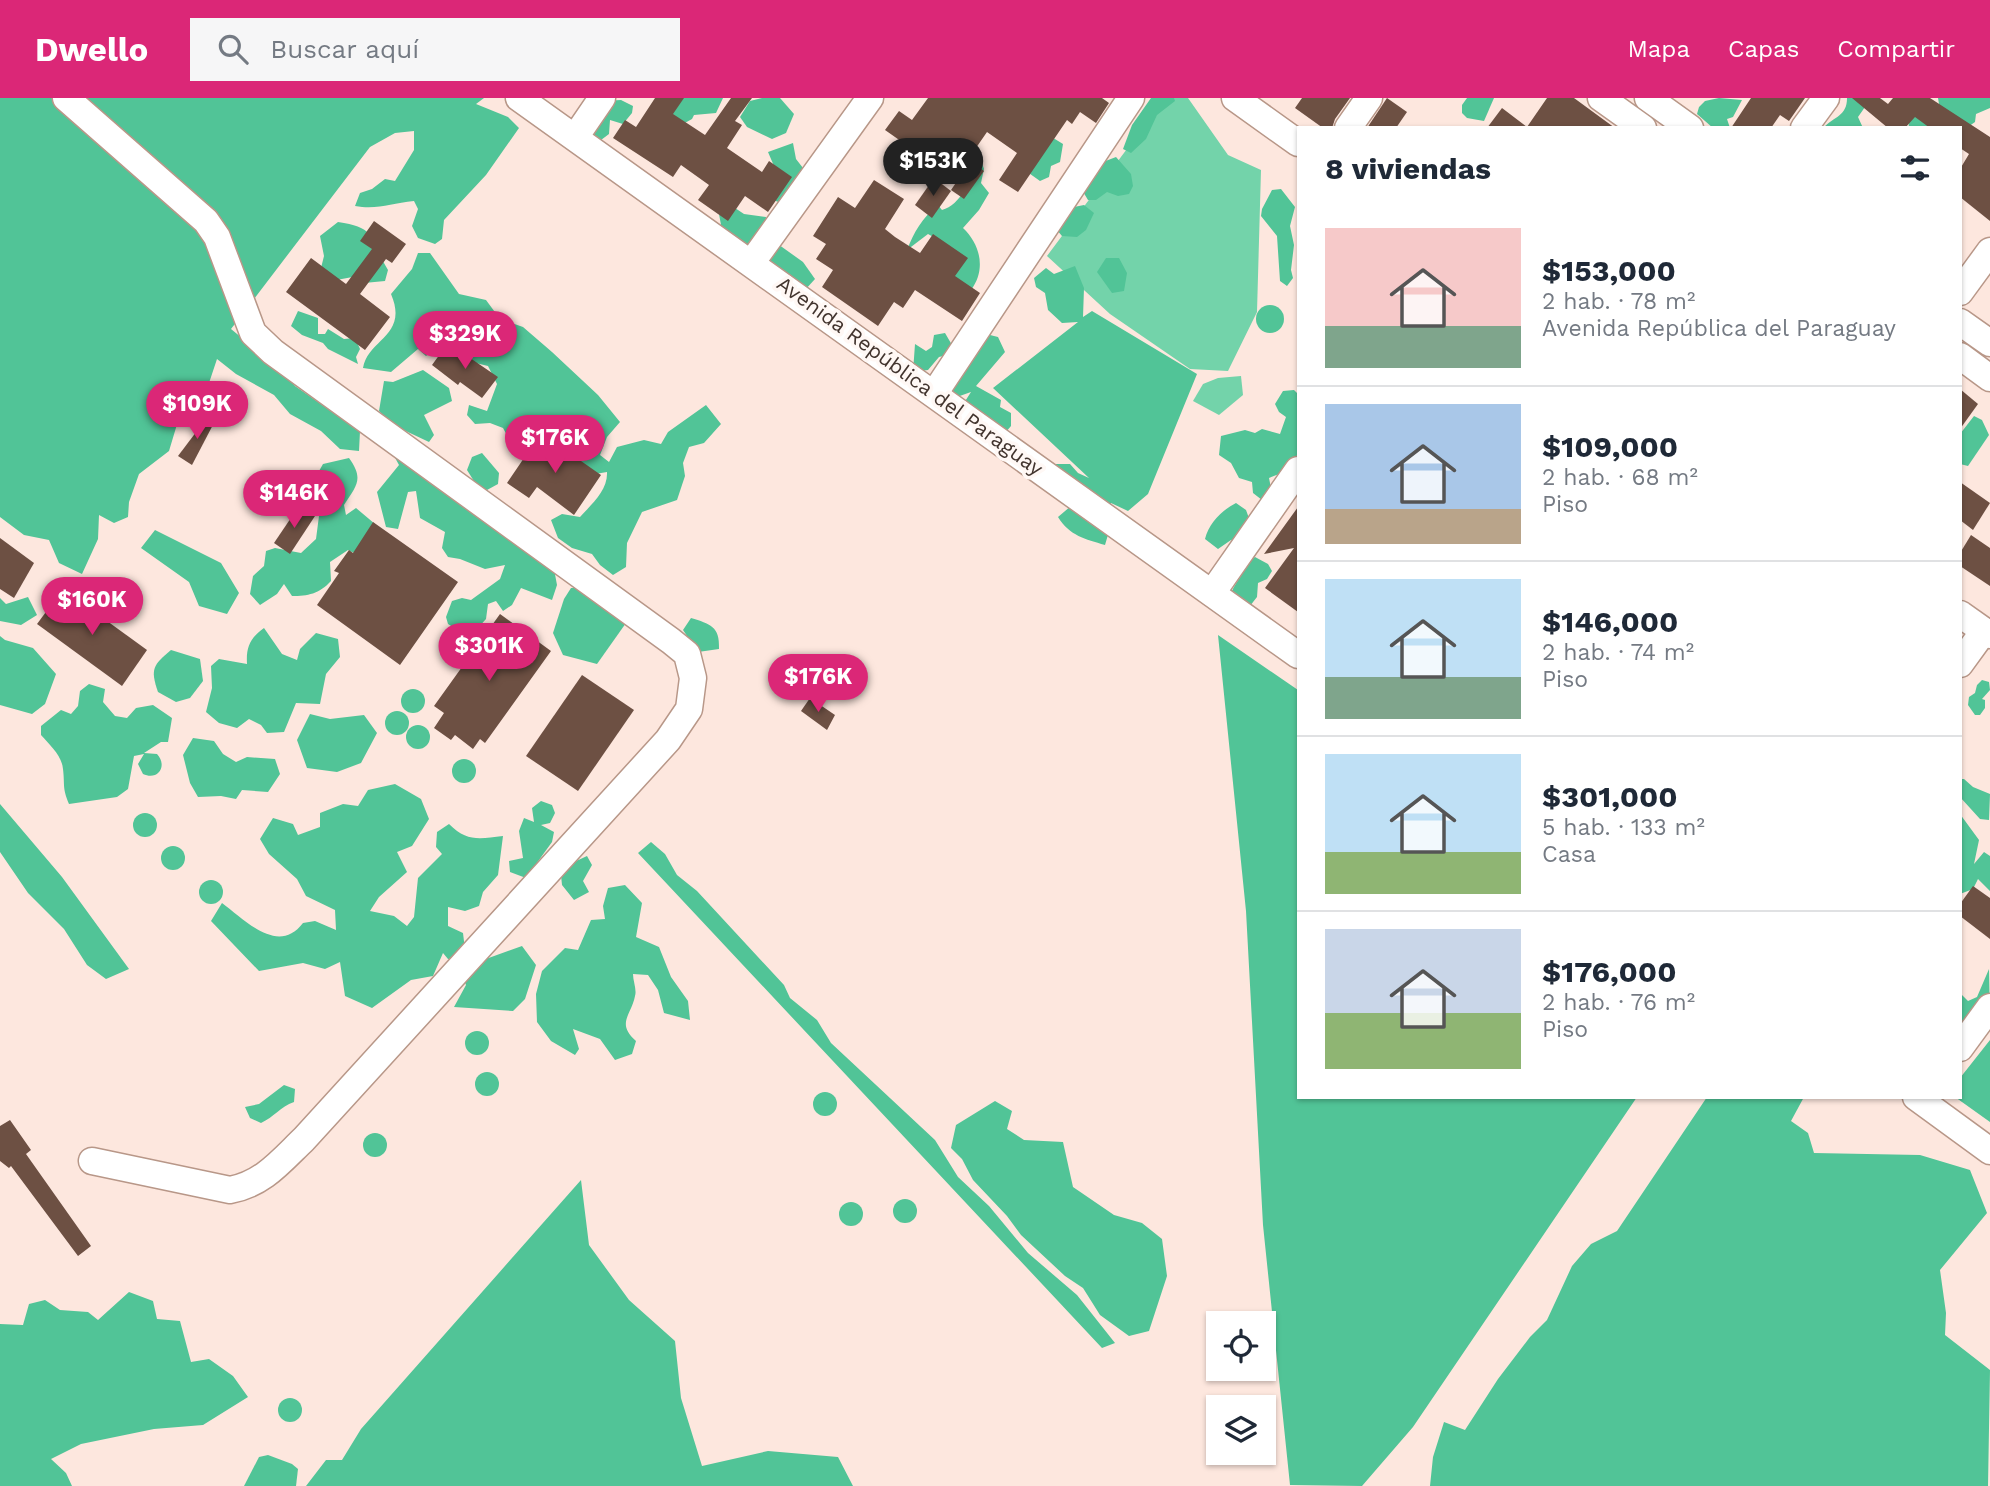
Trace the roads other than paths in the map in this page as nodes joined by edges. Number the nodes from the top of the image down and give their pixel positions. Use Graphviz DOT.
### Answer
graph roads {
  1 [pos="66,98"];
  2 [pos="519,98"];
  3 [pos="602,98"];
  4 [pos="870,98"];
  5 [pos="1131,98"];
  6 [pos="1235,98"];
  7 [pos="1369,98"];
  8 [pos="1601,98"];
  9 [pos="1648,98"];
  10 [pos="1826,98"];
  11 [pos="1349,126"];
  12 [pos="1640,126"];
  13 [pos="1687,126"];
  14 [pos="1805,126"];
  15 [pos="576,136"];
  16 [pos="1297,142"];
  17 [pos="1990,251"];
  18 [pos="752,262"];
  19 [pos="1962,289"];
  20 [pos="1962,323"];
  21 [pos="1990,343"];
  22 [pos="1962,357"];
  23 [pos="1990,378"];
  24 [pos="934,394"];
  25 [pos="1297,471"];
  26 [pos="1212,593"];
  27 [pos="1962,615"];
  28 [pos="1987,633"];
  29 [pos="1297,654"];
  30 [pos="1962,662"];
  31 [pos="1990,1007"];
  32 [pos="1962,1045"];
  33 [pos="1920,1099"];
  34 [pos="1990,1151"];
  35 [pos="92,1161"];
  1 -- 35 [label="street"];
  2 -- 15 [label="street, Avenida República del Paraguay"];
  3 -- 15 [label="street"];
  4 -- 18 [label="street"];
  5 -- 24 [label="street"];
  6 -- 16 [label="street"];
  7 -- 11 [label="street"];
  8 -- 12 [label="street"];
  9 -- 13 [label="street"];
  10 -- 14 [label="street"];
  15 -- 18 [label="street, Avenida República del Paraguay"];
  17 -- 19 [label="street"];
  18 -- 24 [label="street, Avenida República del Paraguay"];
  20 -- 21 [label="street"];
  22 -- 23 [label="street"];
  24 -- 26 [label="street, Avenida República del Paraguay"];
  25 -- 26 [label="street"];
  26 -- 29 [label="street, Avenida República del Paraguay"];
  27 -- 28 [label="street"];
  28 -- 30 [label="street"];
  31 -- 32 [label="street"];
  33 -- 34 [label="street"];
}
